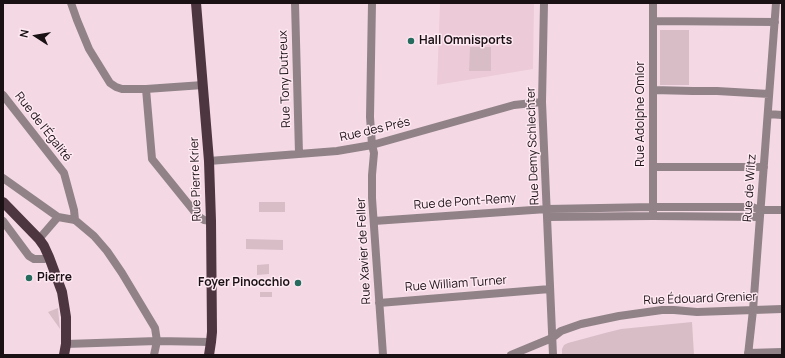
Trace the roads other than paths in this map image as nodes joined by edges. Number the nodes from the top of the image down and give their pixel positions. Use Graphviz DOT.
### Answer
graph roads {
  1 [pos="72,3"];
  2 [pos="196,3"];
  3 [pos="294,3"];
  4 [pos="372,3"];
  5 [pos="544,3"];
  6 [pos="653,3"];
  7 [pos="776,3"];
  8 [pos="653,21"];
  9 [pos="775,22"];
  10 [pos="778,33"];
  11 [pos="203,85"];
  12 [pos="146,89"];
  13 [pos="653,90"];
  14 [pos="769,94"];
  15 [pos="3,95"];
  16 [pos="542,102"];
  17 [pos="768,114"];
  18 [pos="782,114"];
  19 [pos="372,145"];
  20 [pos="299,154"];
  21 [pos="209,161"];
  22 [pos="653,167"];
  23 [pos="764,167"];
  24 [pos="3,178"];
  25 [pos="3,202"];
  26 [pos="653,207"];
  27 [pos="782,210"];
  28 [pos="547,213"];
  29 [pos="760,213"];
  30 [pos="653,216"];
  31 [pos="58,217"];
  32 [pos="75,220"];
  33 [pos="3,221"];
  34 [pos="211,221"];
  35 [pos="374,221"];
  36 [pos="39,239"];
  37 [pos="49,257"];
  38 [pos="550,289"];
  39 [pos="379,302"];
  40 [pos="782,309"];
  41 [pos="753,310"];
  42 [pos="552,338"];
  43 [pos="157,341"];
  44 [pos="211,342"];
  45 [pos="66,344"];
  46 [pos="782,352"];
  47 [pos="748,354"];
  48 [pos="64,355"];
  49 [pos="154,355"];
  50 [pos="209,355"];
  51 [pos="383,355"];
  52 [pos="511,355"];
  53 [pos="553,355"];
  1 -- 12 [label="street"];
  2 -- 11 [label="main road, Rue Pierre Krier"];
  3 -- 20 [label="street, Rue Tony Dutreux"];
  4 -- 19 [label="street, Rue Xavier de Feller"];
  5 -- 16 [label="street, Rue Demy Schlechter"];
  6 -- 8 [label="street, Rue Adolphe Omlor"];
  7 -- 9 [label="street, Rue de Wiltz"];
  8 -- 9 [label="street"];
  8 -- 13 [label="street, Rue Adolphe Omlor"];
  9 -- 10 [label="street, Rue de Wiltz"];
  10 -- 14 [label="street, Rue de Wiltz"];
  11 -- 12 [label="street"];
  11 -- 21 [label="main road, Rue Pierre Krier"];
  12 -- 34 [label="street"];
  13 -- 14 [label="street"];
  13 -- 22 [label="street, Rue Adolphe Omlor"];
  14 -- 17 [label="street, Rue de Wiltz"];
  15 -- 32 [label="street, Rue de l'Égalité"];
  16 -- 19 [label="street, Rue des Prés"];
  16 -- 28 [label="street, Rue Demy Schlechter"];
  17 -- 18 [label="street"];
  17 -- 23 [label="street, Rue de Wiltz"];
  19 -- 20 [label="street, Rue des Prés"];
  19 -- 35 [label="street, Rue Xavier de Feller"];
  20 -- 21 [label="street, Rue des Prés"];
  21 -- 34 [label="main road, Rue Pierre Krier"];
  22 -- 23 [label="street"];
  22 -- 26 [label="street, Rue Adolphe Omlor"];
  23 -- 29 [label="street, Rue de Wiltz"];
  24 -- 31 [label="street"];
  25 -- 36 [label="main road"];
  26 -- 28 [label="street, Rue de Pont-Remy"];
  26 -- 29 [label="street, Rue de Pont-Remy"];
  26 -- 30 [label="street"];
  27 -- 29 [label="street, Rue de Pont-Remy"];
  28 -- 30 [label="street, Rue de Pont-Remy"];
  28 -- 35 [label="street, Rue de Pont-Remy"];
  28 -- 38 [label="street, Rue Demy Schlechter"];
  29 -- 30 [label="street, Rue de Pont-Remy"];
  29 -- 41 [label="street, Rue de Wiltz"];
  31 -- 32 [label="street"];
  31 -- 36 [label="street"];
  32 -- 43 [label="street"];
  33 -- 37 [label="street"];
  34 -- 44 [label="main road, Rue Pierre Krier"];
  35 -- 39 [label="street, Rue Xavier de Feller"];
  36 -- 37 [label="main road"];
  37 -- 45 [label="main road"];
  38 -- 39 [label="street, Rue William Turner"];
  38 -- 42 [label="street, Rue Demy Schlechter"];
  39 -- 51 [label="street, Rue Xavier de Feller"];
  40 -- 41 [label="street, Rue Édouard Grenier"];
  41 -- 42 [label="street, Rue Édouard Grenier"];
  41 -- 47 [label="street, Rue de Wiltz"];
  42 -- 52 [label="street, Rue Édouard Grenier"];
  42 -- 53 [label="street, Rue Demy Schlechter"];
  43 -- 44 [label="street"];
  43 -- 45 [label="street"];
  43 -- 49 [label="street"];
  44 -- 50 [label="main road, Rue Pierre Krier"];
  45 -- 48 [label="main road"];
  46 -- 47 [label="street"];
}
